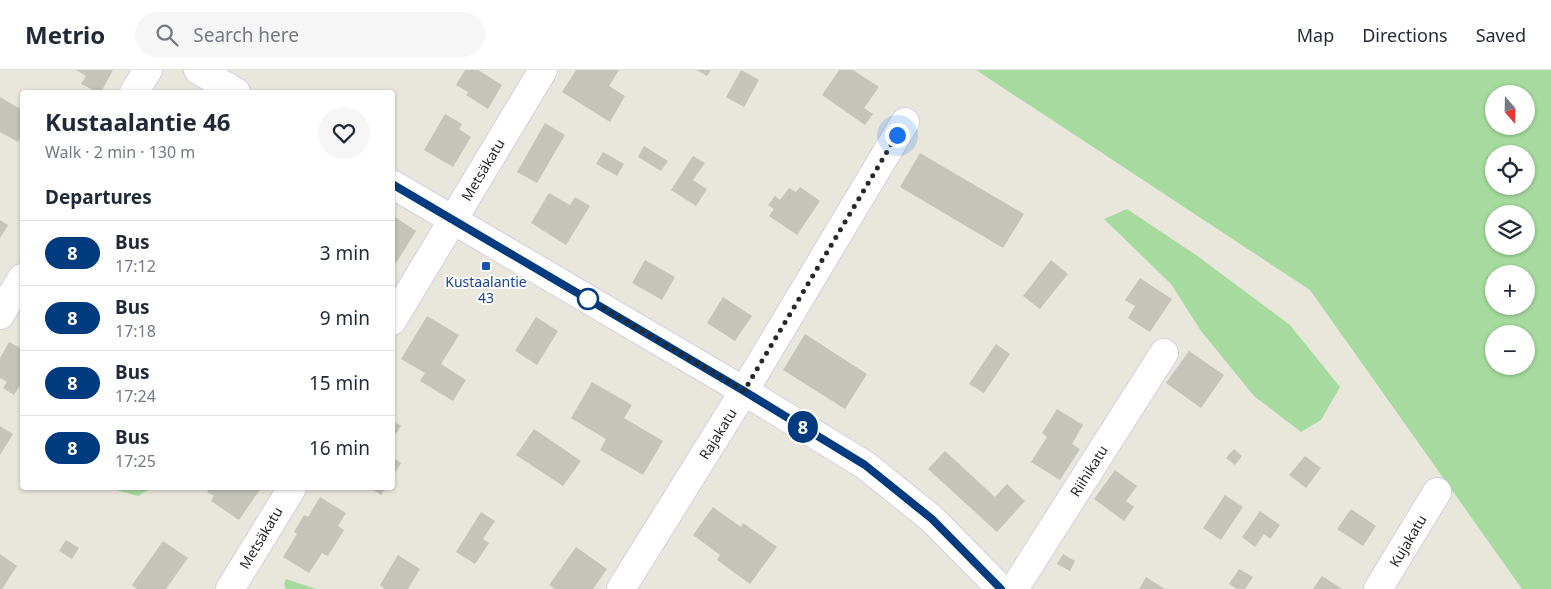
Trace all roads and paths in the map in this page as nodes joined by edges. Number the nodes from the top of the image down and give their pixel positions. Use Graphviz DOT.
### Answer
graph roads {
  1 [pos="148,70"];
  2 [pos="198,70"];
  3 [pos="542,70"];
  4 [pos="135,90"];
  5 [pos="233,90"];
  6 [pos="904,122"];
  7 [pos="395,186"];
  8 [pos="454,220"];
  9 [pos="20,281"];
  10 [pos="0,315"];
  11 [pos="395,316"];
  12 [pos="1164,353"];
  13 [pos="744,391"];
  14 [pos="291,490"];
  15 [pos="1437,492"];
  16 [pos="230,589"];
  17 [pos="621,589"];
  18 [pos="1001,589"];
  19 [pos="1014,589"];
  20 [pos="1378,589"];
  1 -- 4 [label="street"];
  2 -- 5 [label="street"];
  3 -- 8 [label="street, Metsäkatu"];
  6 -- 13 [label="street, Rajakatu"];
  7 -- 8 [label="street"];
  8 -- 11 [label="street, Metsäkatu"];
  8 -- 13 [label="street"];
  9 -- 10 [label="street"];
  12 -- 19 [label="street, Riihikatu"];
  13 -- 17 [label="street, Rajakatu"];
  13 -- 18 [label="street"];
  14 -- 16 [label="street, Metsäkatu"];
  15 -- 20 [label="street, Kujakatu"];
}
